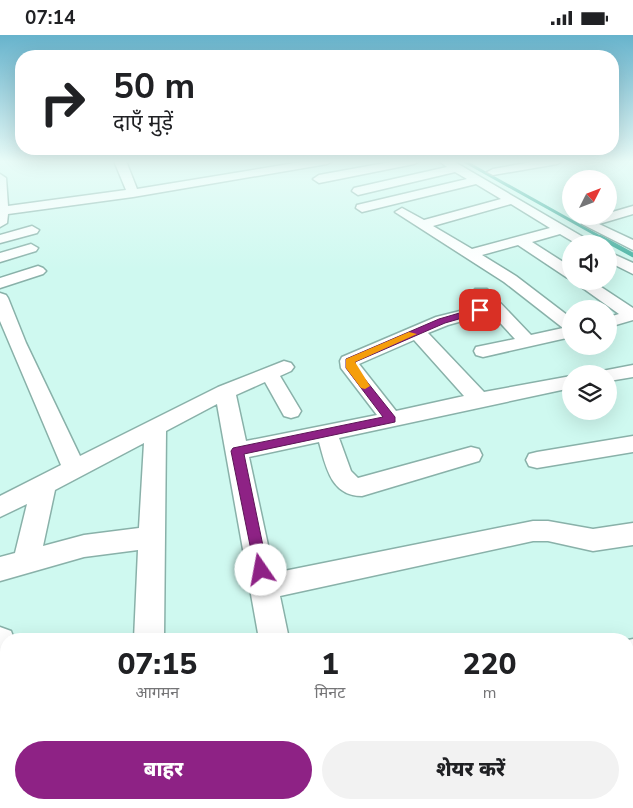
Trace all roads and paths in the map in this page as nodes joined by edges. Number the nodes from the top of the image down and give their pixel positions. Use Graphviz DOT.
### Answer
graph roads {
  1 [pos="0,197"];
  2 [pos="111,197"];
  3 [pos="366,197"];
  4 [pos="408,197"];
  5 [pos="507,197"];
  6 [pos="512,200"];
  7 [pos="376,205"];
  8 [pos="362,208"];
  9 [pos="633,210"];
  10 [pos="402,212"];
  11 [pos="1,217"];
  12 [pos="424,224"];
  13 [pos="562,229"];
  14 [pos="32,230"];
  15 [pos="572,235"];
  16 [pos="0,239"];
  17 [pos="521,241"];
  18 [pos="633,246"];
  19 [pos="31,249"];
  20 [pos="471,254"];
  21 [pos="0,258"];
  22 [pos="617,260"];
  23 [pos="562,269"];
  24 [pos="633,269"];
  25 [pos="38,271"];
  26 [pos="0,283"];
  27 [pos="594,290"];
  28 [pos="480,291"];
  29 [pos="0,298"];
  30 [pos="494,307"];
  31 [pos="632,315"];
  32 [pos="562,319"];
  33 [pos="617,320"];
  34 [pos="417,332"];
  35 [pos="562,334"];
  36 [pos="527,341"];
  37 [pos="483,351"];
  38 [pos="633,371"];
  39 [pos="617,374"];
  40 [pos="562,384"];
  41 [pos="225,392"];
  42 [pos="479,400"];
  43 [pos="291,411"];
  44 [pos="391,419"];
  45 [pos="155,428"];
  46 [pos="326,433"];
  47 [pos="633,444"];
  48 [pos="237,451"];
  49 [pos="472,455"];
  50 [pos="537,460"];
  51 [pos="74,469"];
  52 [pos="44,484"];
  53 [pos="0,507"];
  54 [pos="633,533"];
  55 [pos="153,537"];
  56 [pos="26,561"];
  57 [pos="0,569"];
  58 [pos="264,587"];
  59 [pos="150,633"];
  60 [pos="273,633"];
  1 -- 11 [label="street"];
  2 -- 11 [label="street"];
  3 -- 7 [label="street"];
  4 -- 7 [label="street"];
  5 -- 6 [label="street"];
  6 -- 12 [label="street"];
  6 -- 13 [label="street"];
  7 -- 8 [label="street"];
  9 -- 18 [label="street"];
  10 -- 12 [label="street"];
  12 -- 20 [label="street"];
  13 -- 15 [label="street"];
  13 -- 17 [label="street"];
  14 -- 16 [label="street"];
  17 -- 20 [label="street"];
  17 -- 23 [label="street"];
  19 -- 21 [label="street"];
  20 -- 32 [label="street"];
  22 -- 24 [label="street"];
  25 -- 26 [label="street"];
  27 -- 31 [label="street"];
  28 -- 30 [label="street"];
  29 -- 51 [label="street"];
  30 -- 34 [label="street"];
  30 -- 36 [label="street"];
  31 -- 33 [label="street"];
  34 -- 42 [label="street"];
  34 -- 44 [label="street"];
  35 -- 36 [label="street"];
  36 -- 37 [label="street"];
  38 -- 39 [label="street"];
  40 -- 42 [label="street"];
  41 -- 43 [label="street"];
  41 -- 45 [label="street"];
  41 -- 48 [label="street"];
  42 -- 44 [label="street"];
  44 -- 46 [label="street"];
  45 -- 51 [label="street"];
  45 -- 55 [label="street"];
  46 -- 48 [label="street"];
  46 -- 49 [label="street"];
  47 -- 50 [label="street"];
  48 -- 58 [label="street"];
  51 -- 52 [label="street"];
  52 -- 53 [label="street"];
  52 -- 56 [label="street"];
  54 -- 58 [label="street"];
  55 -- 56 [label="street"];
  55 -- 59 [label="street"];
  56 -- 57 [label="street"];
  58 -- 60 [label="street"];
}
